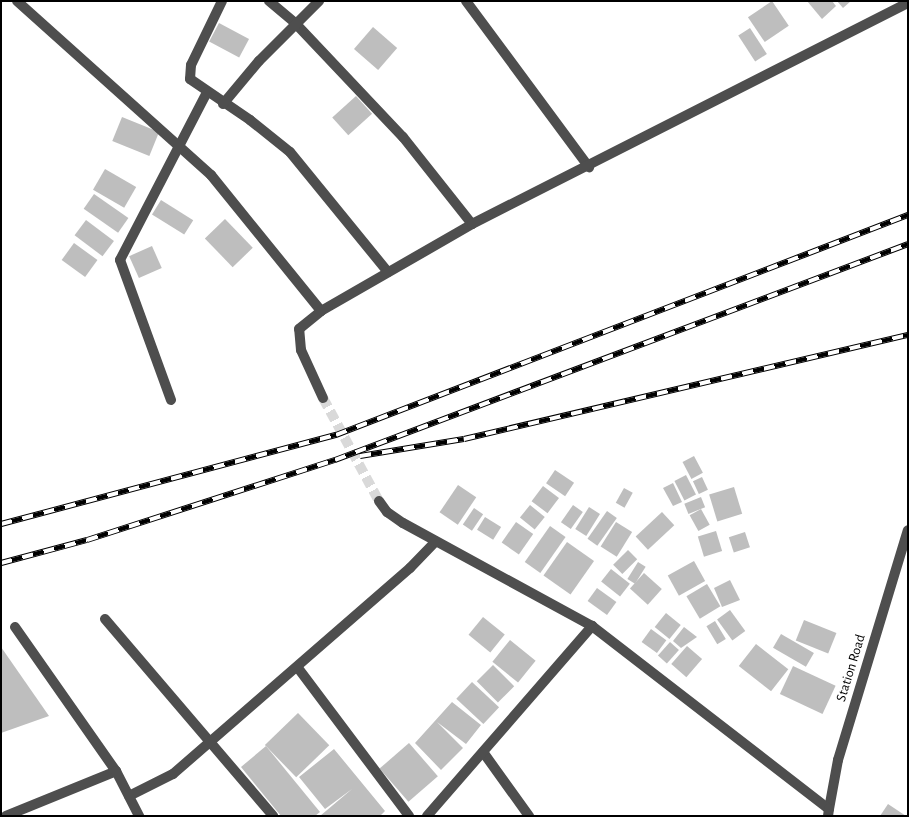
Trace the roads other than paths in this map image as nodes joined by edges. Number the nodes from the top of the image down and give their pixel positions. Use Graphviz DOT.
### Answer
graph roads {
  1 [pos="17,1"];
  2 [pos="222,1"];
  3 [pos="269,1"];
  4 [pos="319,1"];
  5 [pos="466,1"];
  6 [pos="908,3"];
  7 [pos="296,24"];
  8 [pos="207,92"];
  9 [pos="223,104"];
  10 [pos="181,145"];
  11 [pos="589,166"];
  12 [pos="472,224"];
  13 [pos="388,272"];
  14 [pos="321,311"];
  15 [pos="323,398"];
  16 [pos="171,400"];
  17 [pos="379,501"];
  18 [pos="908,530"];
  19 [pos="436,541"];
  20 [pos="105,619"];
  21 [pos="592,626"];
  22 [pos="15,627"];
  23 [pos="298,668"];
  24 [pos="211,740"];
  25 [pos="483,752"];
  26 [pos="116,771"];
  27 [pos="129,796"];
  28 [pos="828,812"];
  29 [pos="6,816"];
  30 [pos="139,816"];
  31 [pos="273,816"];
  32 [pos="408,816"];
  33 [pos="427,816"];
  34 [pos="529,816"];
  1 -- 10 [label="street"];
  2 -- 8 [label="street"];
  3 -- 7 [label="street"];
  4 -- 7 [label="street"];
  5 -- 11 [label="street"];
  6 -- 11 [label="street"];
  7 -- 9 [label="street"];
  7 -- 12 [label="street"];
  8 -- 9 [label="street"];
  8 -- 10 [label="street"];
  9 -- 13 [label="street"];
  10 -- 14 [label="street"];
  10 -- 16 [label="street"];
  11 -- 12 [label="street"];
  12 -- 13 [label="street"];
  13 -- 14 [label="street"];
  14 -- 15 [label="street"];
  17 -- 19 [label="street"];
  18 -- 28 [label="street, Station Road"];
  19 -- 21 [label="street"];
  19 -- 23 [label="street"];
  20 -- 24 [label="street"];
  21 -- 25 [label="street"];
  21 -- 28 [label="street"];
  22 -- 26 [label="street"];
  23 -- 24 [label="street"];
  23 -- 32 [label="street"];
  24 -- 27 [label="street"];
  24 -- 31 [label="street"];
  25 -- 33 [label="street"];
  25 -- 34 [label="street"];
  26 -- 27 [label="street"];
  26 -- 29 [label="street"];
  27 -- 30 [label="street"];
}
